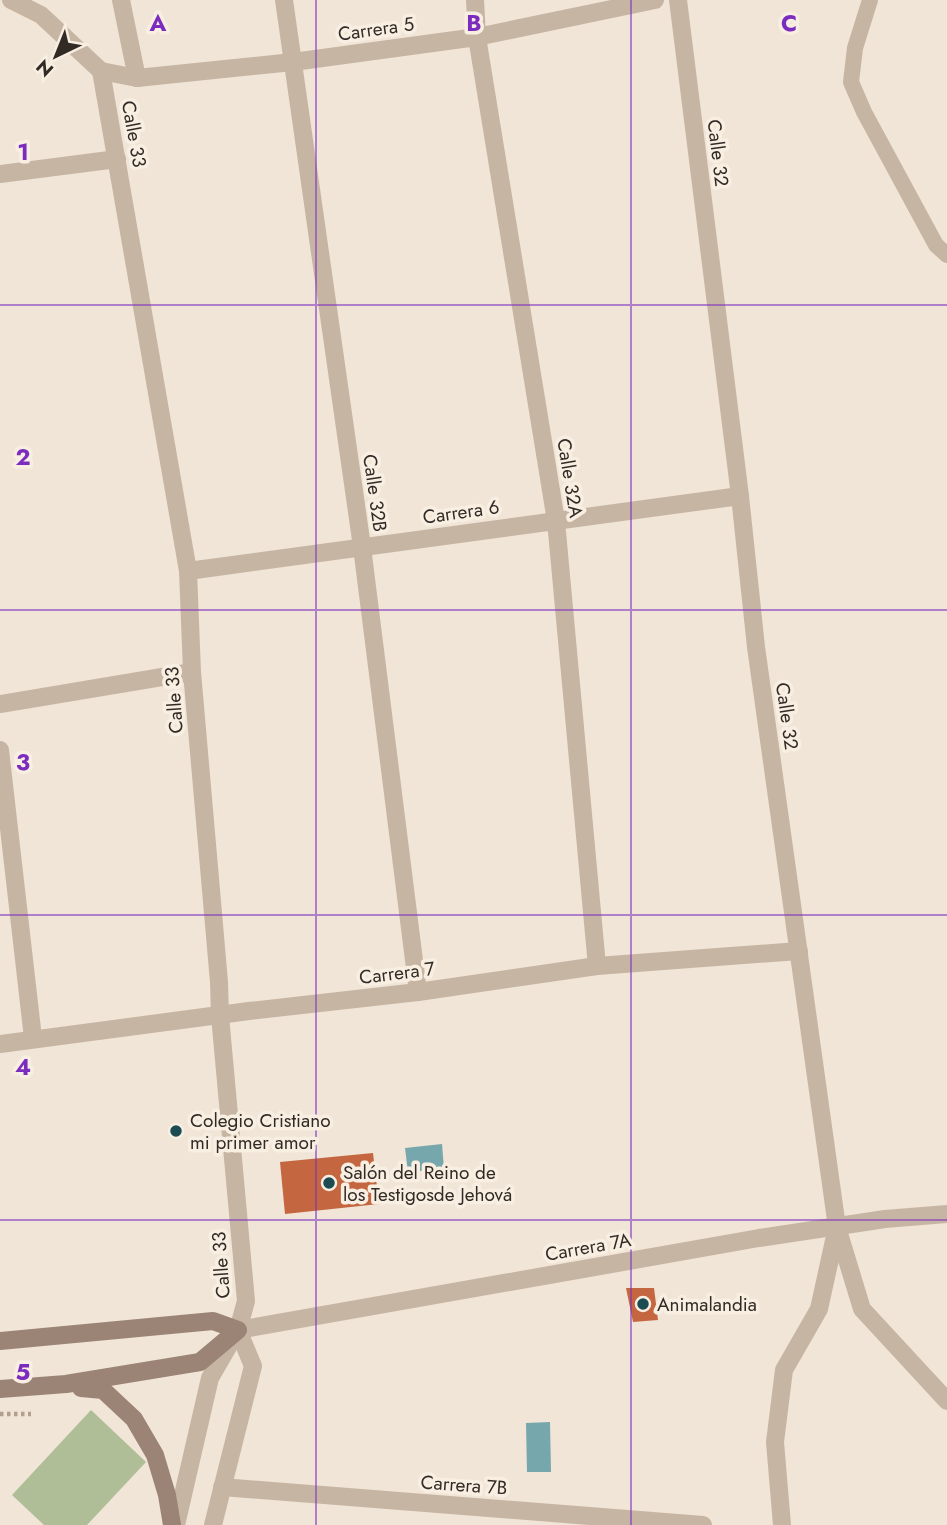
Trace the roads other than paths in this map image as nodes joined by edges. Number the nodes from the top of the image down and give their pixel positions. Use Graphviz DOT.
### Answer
graph roads {
  1 [pos="11,0"];
  2 [pos="121,0"];
  3 [pos="284,0"];
  4 [pos="475,0"];
  5 [pos="655,0"];
  6 [pos="678,0"];
  7 [pos="870,0"];
  8 [pos="477,37"];
  9 [pos="293,62"];
  10 [pos="101,71"];
  11 [pos="137,78"];
  12 [pos="117,159"];
  13 [pos="0,174"];
  14 [pos="947,255"];
  15 [pos="740,496"];
  16 [pos="556,521"];
  17 [pos="362,547"];
  18 [pos="188,571"];
  19 [pos="192,672"];
  20 [pos="0,704"];
  21 [pos="0,750"];
  22 [pos="799,951"];
  23 [pos="597,966"];
  24 [pos="418,992"];
  25 [pos="220,1016"];
  26 [pos="33,1038"];
  27 [pos="0,1044"];
  28 [pos="947,1214"];
  29 [pos="837,1227"];
  30 [pos="238,1330"];
  31 [pos="0,1342"];
  32 [pos="50,1385"];
  33 [pos="0,1389"];
  34 [pos="947,1401"];
  35 [pos="222,1487"];
  36 [pos="174,1525"];
  37 [pos="214,1525"];
  38 [pos="703,1525"];
  39 [pos="782,1525"];
  1 -- 10 [label="street"];
  2 -- 11 [label="street"];
  3 -- 9 [label="street, Calle 32B"];
  4 -- 8 [label="street, Calle 32A"];
  5 -- 8 [label="street, Carrera 5"];
  6 -- 15 [label="street, Calle 32"];
  7 -- 14 [label="lane"];
  8 -- 9 [label="street, Carrera 5"];
  8 -- 16 [label="street, Calle 32A"];
  9 -- 11 [label="street, Carrera 5"];
  9 -- 17 [label="street, Calle 32B"];
  10 -- 11 [label="street, Carrera 5"];
  10 -- 12 [label="street, Calle 33"];
  12 -- 13 [label="street"];
  12 -- 18 [label="street, Calle 33"];
  15 -- 16 [label="street, Carrera 6"];
  15 -- 22 [label="street, Calle 32"];
  16 -- 17 [label="street, Carrera 6"];
  16 -- 23 [label="street, Calle 32A"];
  17 -- 18 [label="street, Carrera 6"];
  17 -- 24 [label="street, Calle 32B"];
  18 -- 19 [label="street, Calle 33"];
  19 -- 20 [label="street"];
  19 -- 25 [label="street, Calle 33"];
  21 -- 26 [label="street"];
  22 -- 23 [label="street, Carrera 7"];
  22 -- 29 [label="street, Calle 32"];
  23 -- 24 [label="street, Carrera 7"];
  24 -- 25 [label="street, Carrera 7"];
  25 -- 26 [label="street, Carrera 7"];
  25 -- 30 [label="street, Calle 33"];
  26 -- 27 [label="street, Carrera 7"];
  28 -- 29 [label="street, Carrera 7A"];
  29 -- 30 [label="street, Carrera 7A"];
  29 -- 34 [label="street, Calle 32"];
  29 -- 39 [label="street"];
  30 -- 31 [label="main road, Carrera 7A"];
  30 -- 32 [label="main road"];
  30 -- 35 [label="street"];
  30 -- 36 [label="street, Calle 33"];
  32 -- 33 [label="main road"];
  32 -- 36 [label="main road"];
  35 -- 37 [label="street"];
  35 -- 38 [label="street, Carrera 7B"];
}
